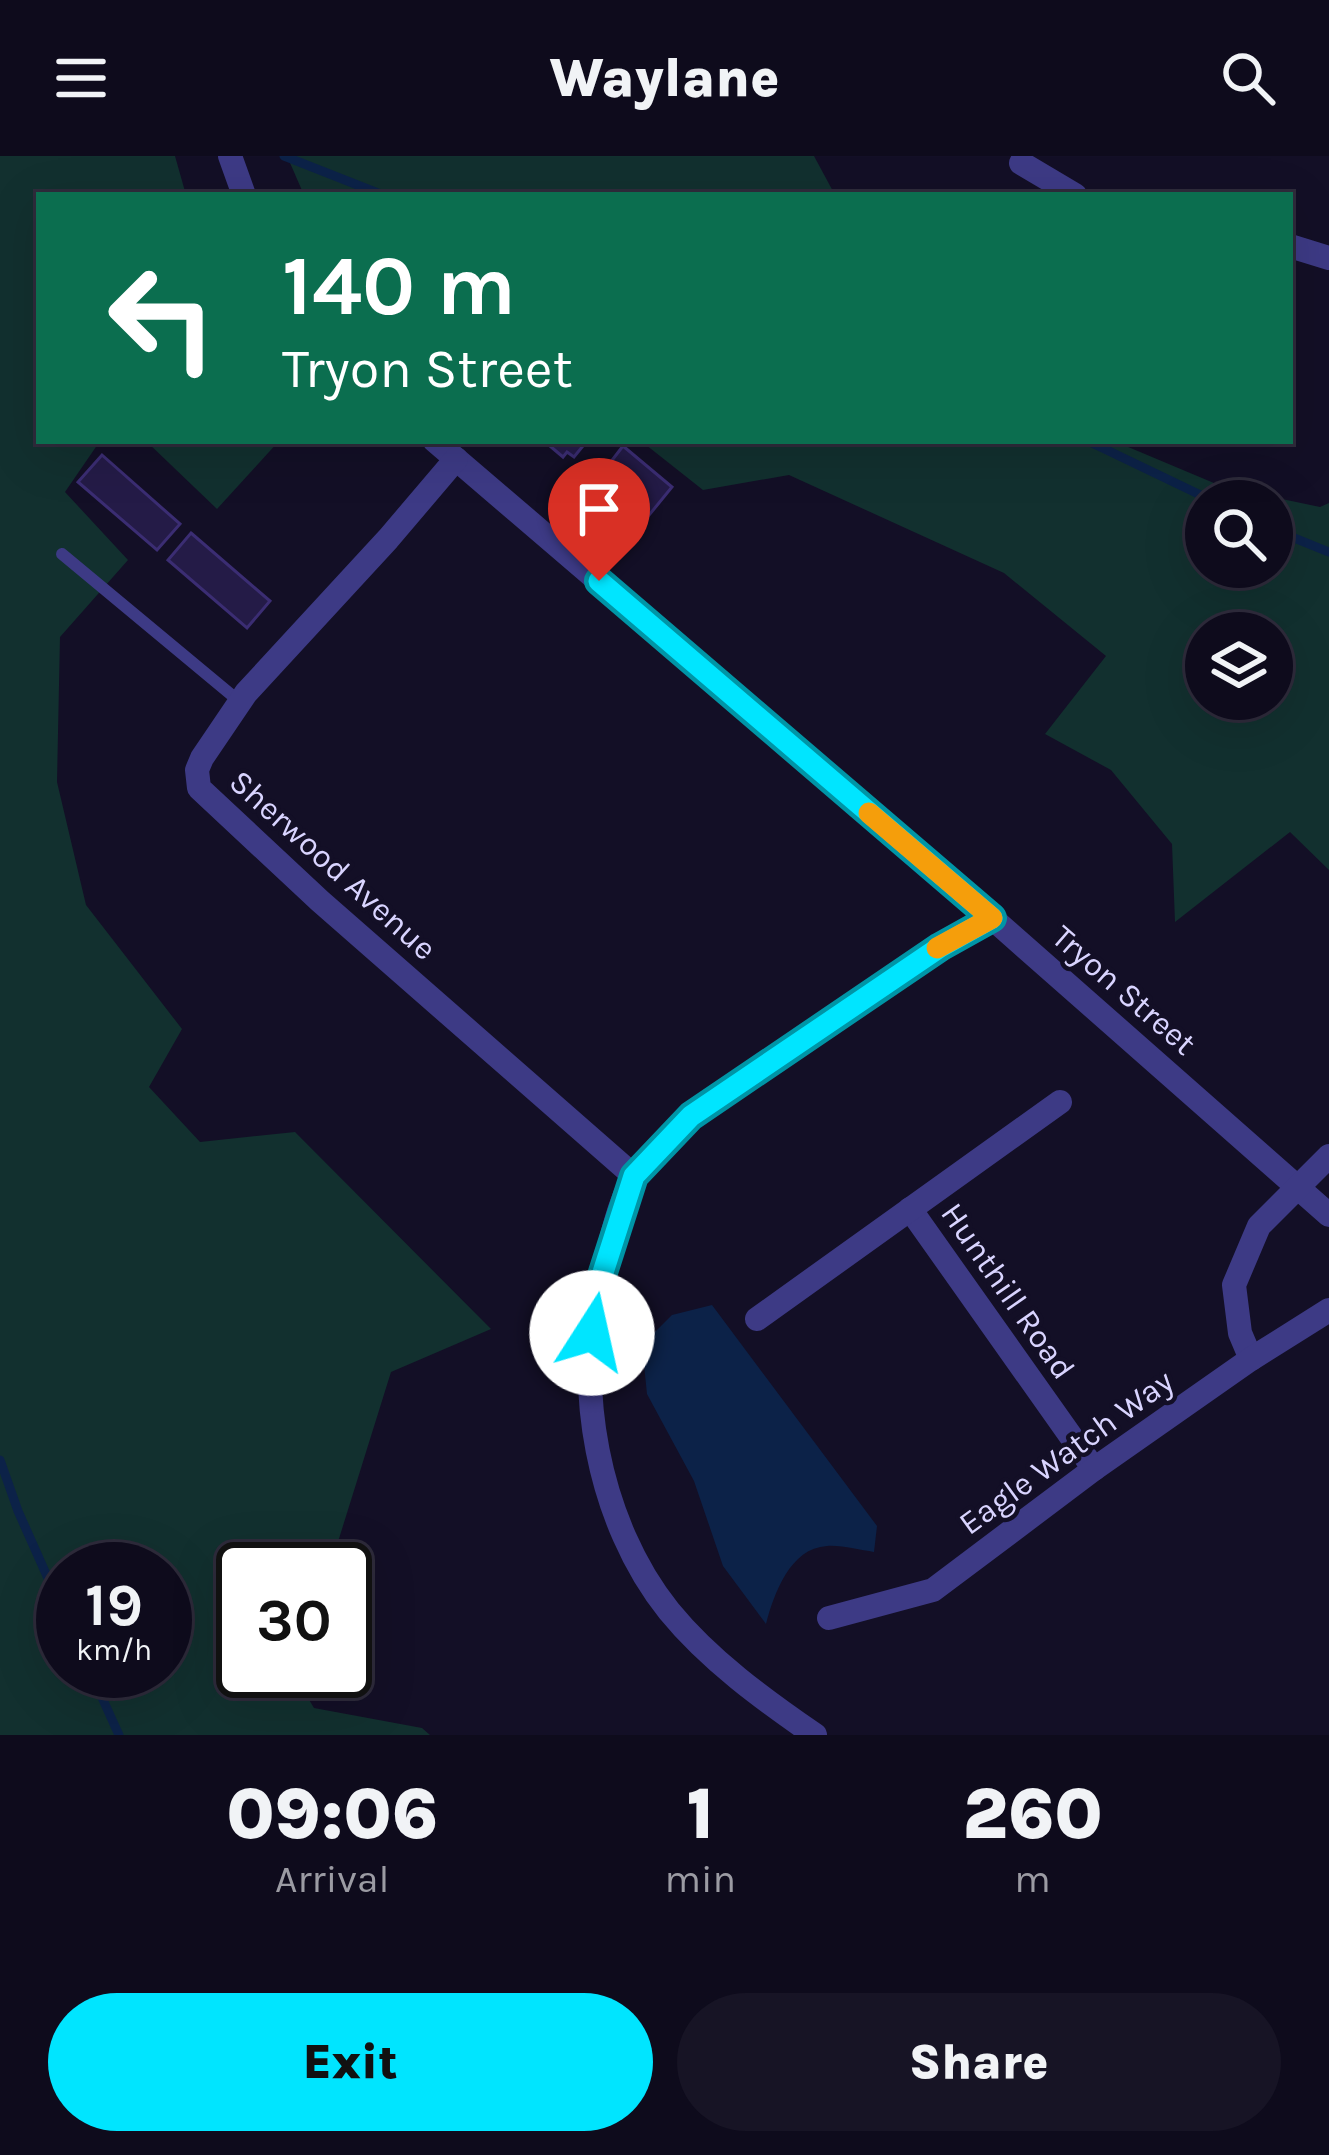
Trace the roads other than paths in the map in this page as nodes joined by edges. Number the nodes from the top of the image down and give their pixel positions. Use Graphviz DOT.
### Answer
graph roads {
  1 [pos="230,156"];
  2 [pos="1021,163"];
  3 [pos="243,192"];
  4 [pos="1070,192"];
  5 [pos="1293,247"];
  6 [pos="1329,258"];
  7 [pos="438,444"];
  8 [pos="456,459"];
  9 [pos="62,554"];
  10 [pos="239,702"];
  11 [pos="992,918"];
  12 [pos="1060,1102"];
  13 [pos="1329,1156"];
  14 [pos="634,1176"];
  15 [pos="1296,1186"];
  16 [pos="910,1209"];
  17 [pos="1329,1215"];
  18 [pos="1329,1310"];
  19 [pos="757,1319"];
  20 [pos="1251,1359"];
  21 [pos="1094,1469"];
  22 [pos="829,1618"];
  23 [pos="815,1735"];
  1 -- 3 [label="street"];
  2 -- 4 [label="street"];
  5 -- 6 [label="street"];
  7 -- 8 [label="street, Tryon Street"];
  8 -- 10 [label="street, Sherwood Avenue"];
  8 -- 11 [label="street, Tryon Street"];
  9 -- 10 [label="lane"];
  10 -- 14 [label="street, Sherwood Avenue"];
  11 -- 14 [label="street"];
  11 -- 15 [label="street, Tryon Street"];
  12 -- 16 [label="street"];
  13 -- 15 [label="street"];
  14 -- 23 [label="street"];
  15 -- 17 [label="street, Tryon Street"];
  15 -- 20 [label="street"];
  16 -- 19 [label="street"];
  16 -- 21 [label="street, Hunthill Road"];
  18 -- 20 [label="street, Eagle Watch Way"];
  20 -- 21 [label="street, Eagle Watch Way"];
  21 -- 22 [label="street, Eagle Watch Way"];
}
